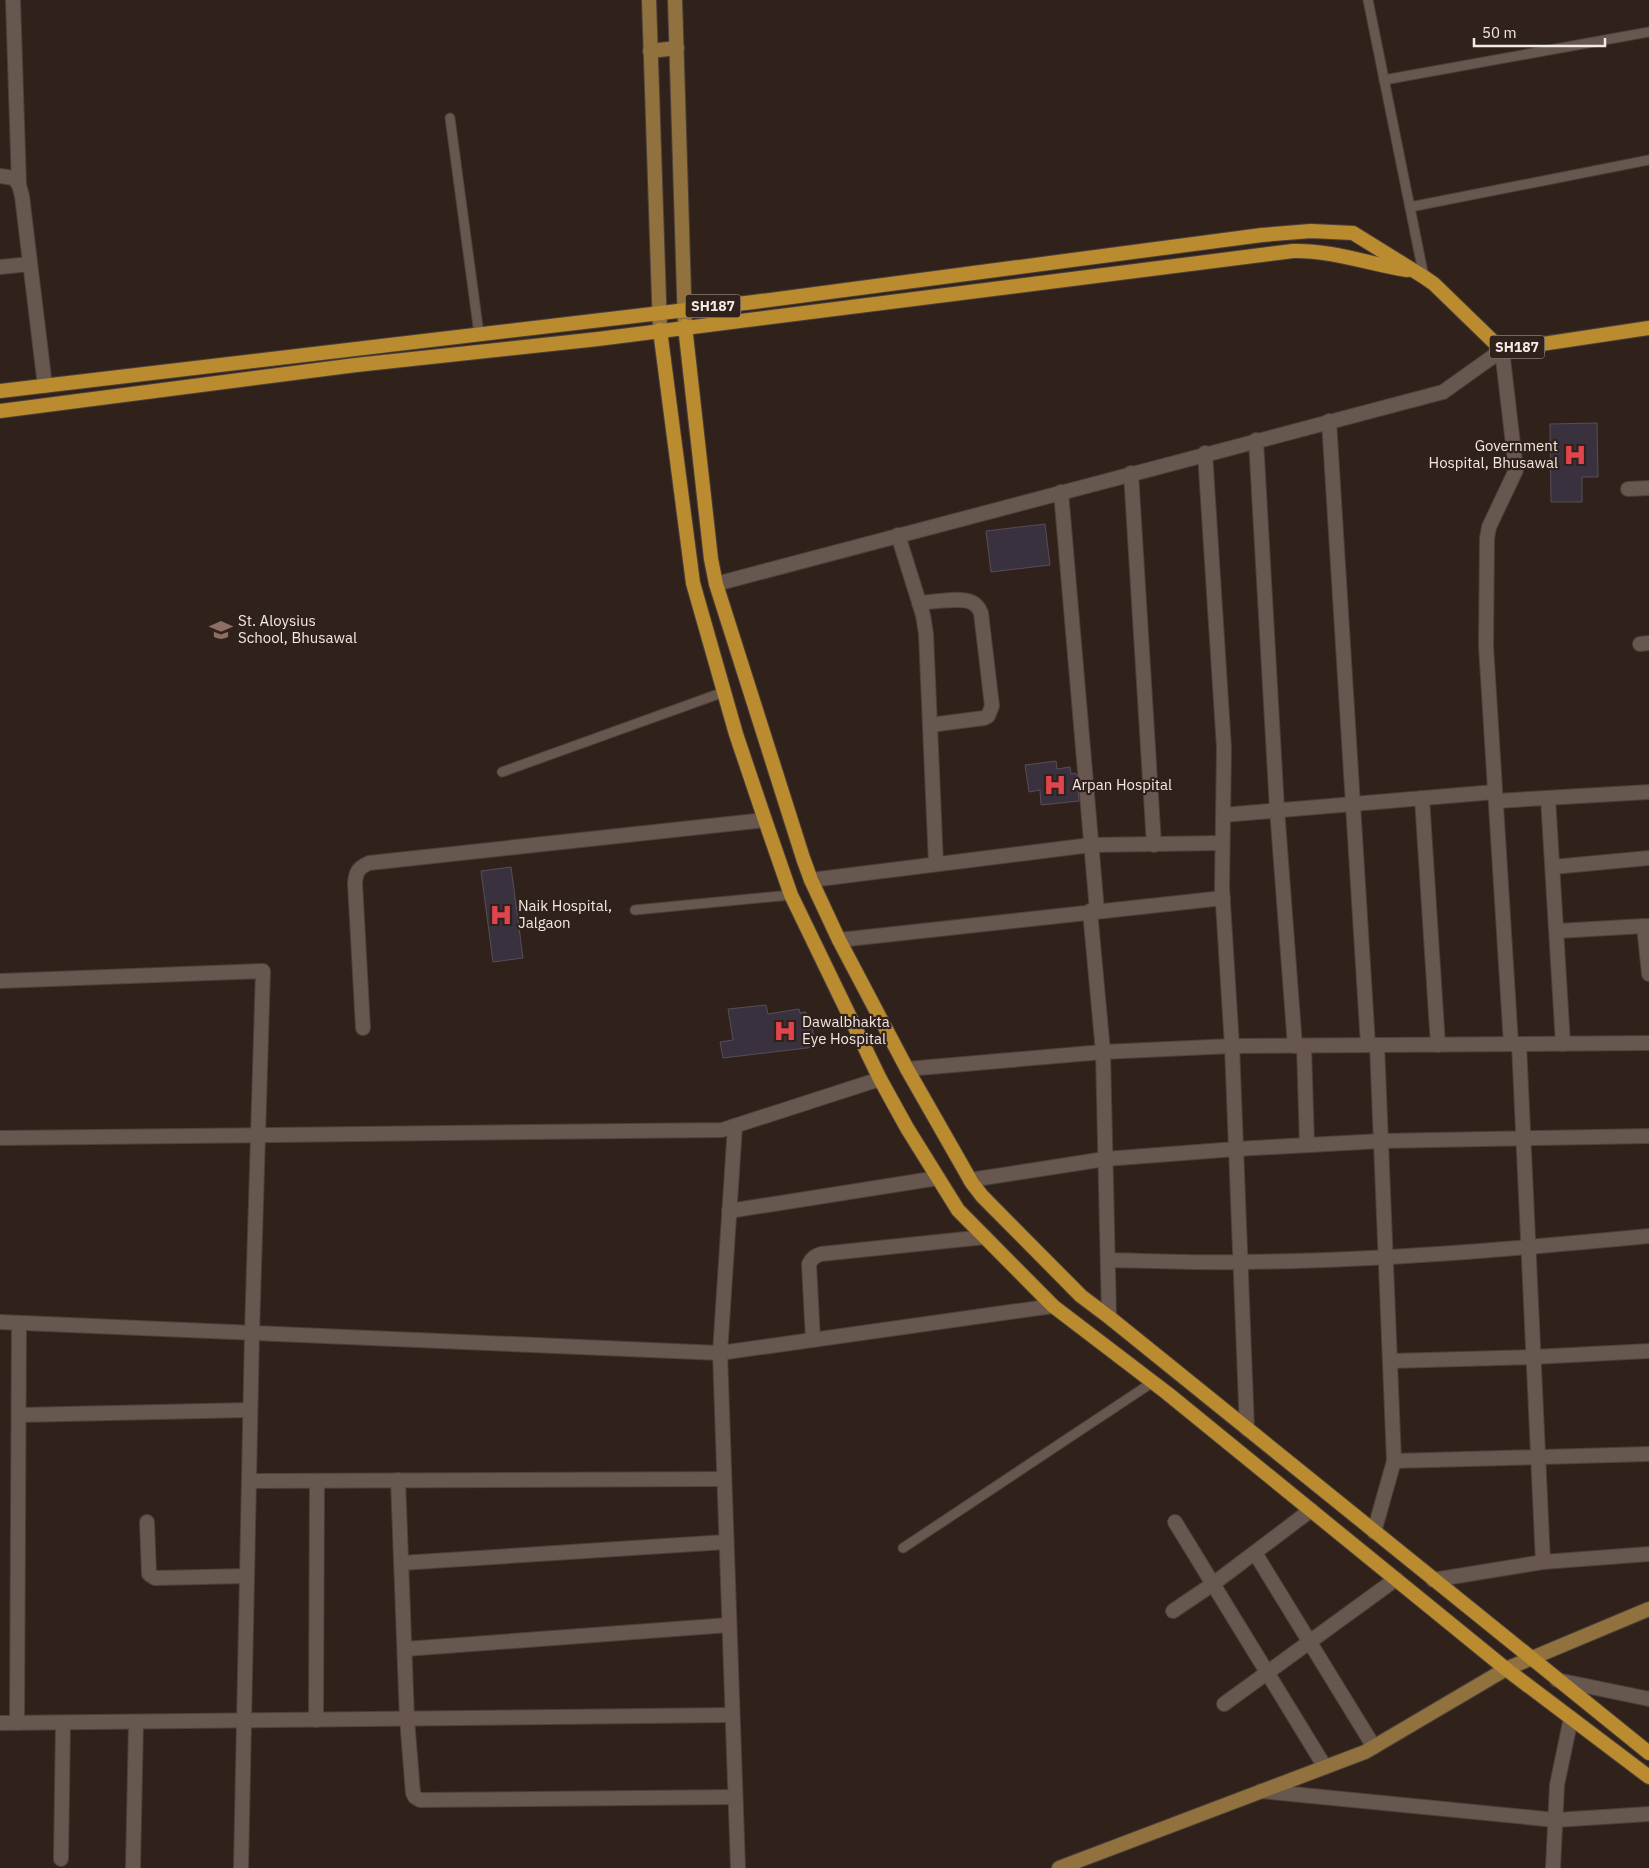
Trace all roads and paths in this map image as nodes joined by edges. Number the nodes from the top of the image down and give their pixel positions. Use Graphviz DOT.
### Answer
graph roads {
  1 [pos="13,0"];
  2 [pos="649,0"];
  3 [pos="675,0"];
  4 [pos="1368,0"];
  5 [pos="1649,32"];
  6 [pos="677,48"];
  7 [pos="650,51"];
  8 [pos="1384,80"];
  9 [pos="450,118"];
  10 [pos="1649,160"];
  11 [pos="0,176"];
  12 [pos="19,185"];
  13 [pos="1410,207"];
  14 [pos="1262,235"];
  15 [pos="1174,246"];
  16 [pos="1261,254"];
  17 [pos="1094,257"];
  18 [pos="30,264"];
  19 [pos="1177,265"];
  20 [pos="0,268"];
  21 [pos="973,273"];
  22 [pos="1093,275"];
  23 [pos="1419,275"];
  24 [pos="972,290"];
  25 [pos="819,293"];
  26 [pos="684,309"];
  27 [pos="820,310"];
  28 [pos="658,312"];
  29 [pos="685,326"];
  30 [pos="1649,328"];
  31 [pos="660,330"];
  32 [pos="479,334"];
  33 [pos="1502,350"];
  34 [pos="45,386"];
  35 [pos="0,391"];
  36 [pos="0,411"];
  37 [pos="1329,421"];
  38 [pos="1256,440"];
  39 [pos="1205,453"];
  40 [pos="1130,473"];
  41 [pos="1649,488"];
  42 [pos="1628,489"];
  43 [pos="1061,492"];
  44 [pos="898,535"];
  45 [pos="716,584"];
  46 [pos="919,603"];
  47 [pos="724,692"];
  48 [pos="930,725"];
  49 [pos="502,772"];
  50 [pos="1649,792"];
  51 [pos="1496,797"];
  52 [pos="1422,798"];
  53 [pos="1548,798"];
  54 [pos="1352,804"];
  55 [pos="1277,809"];
  56 [pos="1223,815"];
  57 [pos="765,820"];
  58 [pos="1222,844"];
  59 [pos="1092,845"];
  60 [pos="1154,845"];
  61 [pos="1649,858"];
  62 [pos="936,864"];
  63 [pos="1553,866"];
  64 [pos="811,880"];
  65 [pos="791,895"];
  66 [pos="1223,898"];
  67 [pos="634,910"];
  68 [pos="1094,911"];
  69 [pos="1647,926"];
  70 [pos="1557,931"];
  71 [pos="839,940"];
  72 [pos="1649,974"];
  73 [pos="0,981"];
  74 [pos="363,1028"];
  75 [pos="1649,1043"];
  76 [pos="1515,1044"];
  77 [pos="1563,1044"];
  78 [pos="1372,1045"];
  79 [pos="1438,1045"];
  80 [pos="1232,1046"];
  81 [pos="1300,1046"];
  82 [pos="1103,1052"];
  83 [pos="907,1069"];
  84 [pos="880,1079"];
  85 [pos="734,1126"];
  86 [pos="258,1136"];
  87 [pos="1649,1136"];
  88 [pos="0,1138"];
  89 [pos="1523,1138"];
  90 [pos="1381,1141"];
  91 [pos="1307,1145"];
  92 [pos="1236,1149"];
  93 [pos="1105,1159"];
  94 [pos="938,1178"];
  95 [pos="970,1180"];
  96 [pos="729,1211"];
  97 [pos="1649,1236"];
  98 [pos="985,1237"];
  99 [pos="1528,1248"];
  100 [pos="1386,1257"];
  101 [pos="1108,1260"];
  102 [pos="1240,1262"];
  103 [pos="1053,1306"];
  104 [pos="1109,1317"];
  105 [pos="0,1322"];
  106 [pos="19,1323"];
  107 [pos="252,1333"];
  108 [pos="813,1340"];
  109 [pos="1649,1351"];
  110 [pos="720,1353"];
  111 [pos="1533,1357"];
  112 [pos="1390,1361"];
  113 [pos="1153,1382"];
  114 [pos="250,1410"];
  115 [pos="19,1415"];
  116 [pos="1247,1429"];
  117 [pos="1649,1454"];
  118 [pos="1538,1457"];
  119 [pos="1394,1461"];
  120 [pos="724,1479"];
  121 [pos="398,1480"];
  122 [pos="249,1481"];
  123 [pos="318,1481"];
  124 [pos="1311,1510"];
  125 [pos="147,1522"];
  126 [pos="1175,1522"];
  127 [pos="1374,1532"];
  128 [pos="726,1542"];
  129 [pos="903,1548"];
  130 [pos="1255,1553"];
  131 [pos="1649,1554"];
  132 [pos="1543,1562"];
  133 [pos="401,1563"];
  134 [pos="247,1576"];
  135 [pos="1396,1579"];
  136 [pos="1433,1580"];
  137 [pos="1213,1584"];
  138 [pos="1649,1609"];
  139 [pos="1173,1611"];
  140 [pos="729,1625"];
  141 [pos="1309,1642"];
  142 [pos="404,1649"];
  143 [pos="1531,1659"];
  144 [pos="1506,1669"];
  145 [pos="1267,1672"];
  146 [pos="1557,1680"];
  147 [pos="1649,1699"];
  148 [pos="1224,1704"];
  149 [pos="732,1715"];
  150 [pos="1571,1718"];
  151 [pos="407,1719"];
  152 [pos="316,1720"];
  153 [pos="136,1722"];
  154 [pos="244,1722"];
  155 [pos="17,1723"];
  156 [pos="64,1723"];
  157 [pos="0,1724"];
  158 [pos="1374,1747"];
  159 [pos="1649,1753"];
  160 [pos="1325,1767"];
  161 [pos="1649,1777"];
  162 [pos="1261,1791"];
  163 [pos="735,1797"];
  164 [pos="1649,1814"];
  165 [pos="1556,1820"];
  166 [pos="61,1859"];
  167 [pos="1078,1864"];
  168 [pos="133,1868"];
  169 [pos="241,1868"];
  170 [pos="738,1868"];
  171 [pos="1059,1868"];
  172 [pos="1554,1868"];
  1 -- 12 [label="street"];
  2 -- 7 [label="main road"];
  3 -- 6 [label="main road"];
  4 -- 8 [label="lane"];
  5 -- 8 [label="lane"];
  6 -- 7 [label="main road"];
  6 -- 26 [label="main road"];
  7 -- 28 [label="main road"];
  8 -- 13 [label="lane"];
  9 -- 32 [label="lane"];
  10 -- 13 [label="lane"];
  11 -- 12 [label="street"];
  12 -- 18 [label="street"];
  13 -- 23 [label="lane"];
  14 -- 15 [label="main road, SH187"];
  14 -- 16 [label="main road"];
  14 -- 23 [label="main road, SH187"];
  15 -- 17 [label="main road, SH187"];
  15 -- 19 [label="main road"];
  16 -- 19 [label="main road, SH187"];
  16 -- 23 [label="main road, SH187"];
  17 -- 21 [label="main road, SH187"];
  17 -- 22 [label="main road"];
  18 -- 20 [label="street"];
  18 -- 34 [label="street"];
  19 -- 22 [label="main road, SH187"];
  21 -- 24 [label="main road"];
  21 -- 25 [label="main road, SH187"];
  22 -- 24 [label="main road, SH187"];
  23 -- 33 [label="main road, SH187"];
  24 -- 27 [label="main road, SH187"];
  25 -- 26 [label="main road, SH187"];
  25 -- 27 [label="main road"];
  26 -- 28 [label="main road, SH187"];
  26 -- 29 [label="main road"];
  27 -- 29 [label="main road, SH187"];
  28 -- 31 [label="main road"];
  28 -- 32 [label="main road, SH187"];
  29 -- 31 [label="main road, SH187"];
  29 -- 45 [label="main road"];
  30 -- 33 [label="main road, SH187"];
  31 -- 36 [label="main road, SH187"];
  31 -- 47 [label="main road"];
  32 -- 34 [label="main road, SH187"];
  33 -- 37 [label="street"];
  33 -- 51 [label="street"];
  34 -- 35 [label="main road, SH187"];
  37 -- 38 [label="street"];
  37 -- 54 [label="street"];
  38 -- 39 [label="street"];
  38 -- 55 [label="street"];
  39 -- 40 [label="street"];
  39 -- 56 [label="street"];
  40 -- 43 [label="street"];
  40 -- 60 [label="street"];
  41 -- 42 [label="street"];
  43 -- 44 [label="street"];
  43 -- 59 [label="street"];
  44 -- 45 [label="street"];
  44 -- 46 [label="street"];
  45 -- 64 [label="main road"];
  46 -- 48 [label="street"];
  46 -- 48 [label="street"];
  47 -- 49 [label="lane"];
  47 -- 57 [label="main road"];
  48 -- 62 [label="street"];
  50 -- 53 [label="street"];
  51 -- 52 [label="street"];
  51 -- 53 [label="street"];
  51 -- 76 [label="street"];
  52 -- 54 [label="street"];
  52 -- 79 [label="street"];
  53 -- 63 [label="street"];
  54 -- 55 [label="street"];
  54 -- 78 [label="street"];
  55 -- 56 [label="street"];
  55 -- 81 [label="street"];
  56 -- 58 [label="street"];
  57 -- 65 [label="main road"];
  57 -- 74 [label="street"];
  58 -- 60 [label="street"];
  58 -- 66 [label="street"];
  59 -- 60 [label="street"];
  59 -- 62 [label="street"];
  59 -- 68 [label="street"];
  61 -- 63 [label="street"];
  62 -- 64 [label="street"];
  63 -- 70 [label="street"];
  64 -- 71 [label="main road"];
  65 -- 67 [label="lane"];
  65 -- 84 [label="main road"];
  66 -- 68 [label="street"];
  66 -- 80 [label="street"];
  68 -- 71 [label="street"];
  68 -- 82 [label="street"];
  69 -- 70 [label="street"];
  69 -- 72 [label="street"];
  70 -- 77 [label="street"];
  71 -- 83 [label="main road"];
  73 -- 86 [label="street"];
  75 -- 77 [label="street"];
  76 -- 77 [label="street"];
  76 -- 79 [label="street"];
  76 -- 89 [label="street"];
  78 -- 79 [label="street"];
  78 -- 81 [label="street"];
  78 -- 90 [label="street"];
  80 -- 81 [label="street"];
  80 -- 82 [label="street"];
  80 -- 92 [label="street"];
  81 -- 91 [label="street"];
  82 -- 83 [label="street"];
  82 -- 93 [label="street"];
  83 -- 95 [label="main road"];
  84 -- 85 [label="street"];
  84 -- 94 [label="main road"];
  85 -- 86 [label="street"];
  85 -- 96 [label="street"];
  86 -- 88 [label="street"];
  86 -- 107 [label="street"];
  87 -- 89 [label="street"];
  89 -- 90 [label="street"];
  89 -- 99 [label="street"];
  90 -- 91 [label="street"];
  90 -- 100 [label="street"];
  91 -- 92 [label="street"];
  92 -- 93 [label="street"];
  92 -- 102 [label="street"];
  93 -- 95 [label="street"];
  93 -- 101 [label="street"];
  94 -- 96 [label="street"];
  94 -- 98 [label="main road"];
  95 -- 104 [label="main road"];
  96 -- 110 [label="street"];
  97 -- 99 [label="street"];
  98 -- 103 [label="main road"];
  98 -- 108 [label="street"];
  99 -- 100 [label="street"];
  99 -- 111 [label="street"];
  100 -- 102 [label="street"];
  100 -- 112 [label="street"];
  101 -- 102 [label="street"];
  101 -- 104 [label="street"];
  102 -- 116 [label="street"];
  103 -- 108 [label="street"];
  103 -- 113 [label="main road"];
  104 -- 116 [label="main road"];
  105 -- 106 [label="street"];
  106 -- 107 [label="street"];
  106 -- 115 [label="street"];
  107 -- 110 [label="street"];
  107 -- 114 [label="street"];
  108 -- 110 [label="street"];
  109 -- 111 [label="street"];
  110 -- 120 [label="street"];
  111 -- 112 [label="street"];
  111 -- 118 [label="street"];
  112 -- 119 [label="street"];
  113 -- 124 [label="main road"];
  113 -- 129 [label="lane"];
  114 -- 115 [label="street"];
  114 -- 122 [label="street"];
  115 -- 155 [label="street"];
  116 -- 127 [label="main road"];
  117 -- 118 [label="street"];
  118 -- 119 [label="street"];
  118 -- 132 [label="street"];
  119 -- 127 [label="street"];
  120 -- 121 [label="street"];
  120 -- 128 [label="street"];
  121 -- 123 [label="street"];
  121 -- 133 [label="street"];
  122 -- 123 [label="street"];
  122 -- 134 [label="street"];
  123 -- 152 [label="street"];
  124 -- 130 [label="street"];
  124 -- 135 [label="main road"];
  125 -- 134 [label="street"];
  126 -- 137 [label="street"];
  127 -- 136 [label="main road"];
  128 -- 133 [label="street"];
  128 -- 140 [label="street"];
  130 -- 137 [label="street"];
  130 -- 141 [label="street"];
  131 -- 132 [label="street"];
  132 -- 136 [label="street"];
  133 -- 142 [label="street"];
  134 -- 154 [label="street"];
  135 -- 141 [label="street"];
  135 -- 144 [label="main road"];
  136 -- 143 [label="main road"];
  137 -- 139 [label="street"];
  137 -- 145 [label="street"];
  138 -- 143 [label="main road"];
  140 -- 142 [label="street"];
  140 -- 149 [label="street"];
  141 -- 145 [label="street"];
  141 -- 158 [label="street"];
  142 -- 151 [label="street"];
  143 -- 144 [label="main road"];
  143 -- 146 [label="main road"];
  144 -- 150 [label="main road"];
  144 -- 158 [label="main road"];
  145 -- 148 [label="street"];
  145 -- 160 [label="street"];
  146 -- 147 [label="street"];
  146 -- 159 [label="main road"];
  149 -- 151 [label="street"];
  149 -- 163 [label="street"];
  150 -- 161 [label="main road"];
  150 -- 165 [label="street"];
  151 -- 152 [label="street"];
  151 -- 163 [label="street"];
  152 -- 154 [label="street"];
  153 -- 154 [label="street"];
  153 -- 156 [label="street"];
  153 -- 168 [label="street"];
  154 -- 169 [label="street"];
  155 -- 156 [label="street"];
  155 -- 157 [label="street"];
  156 -- 166 [label="street"];
  158 -- 160 [label="main road"];
  160 -- 162 [label="main road"];
  162 -- 165 [label="street"];
  162 -- 167 [label="main road"];
  163 -- 170 [label="street"];
  164 -- 165 [label="street"];
  165 -- 172 [label="street"];
  167 -- 171 [label="main road"];
}
